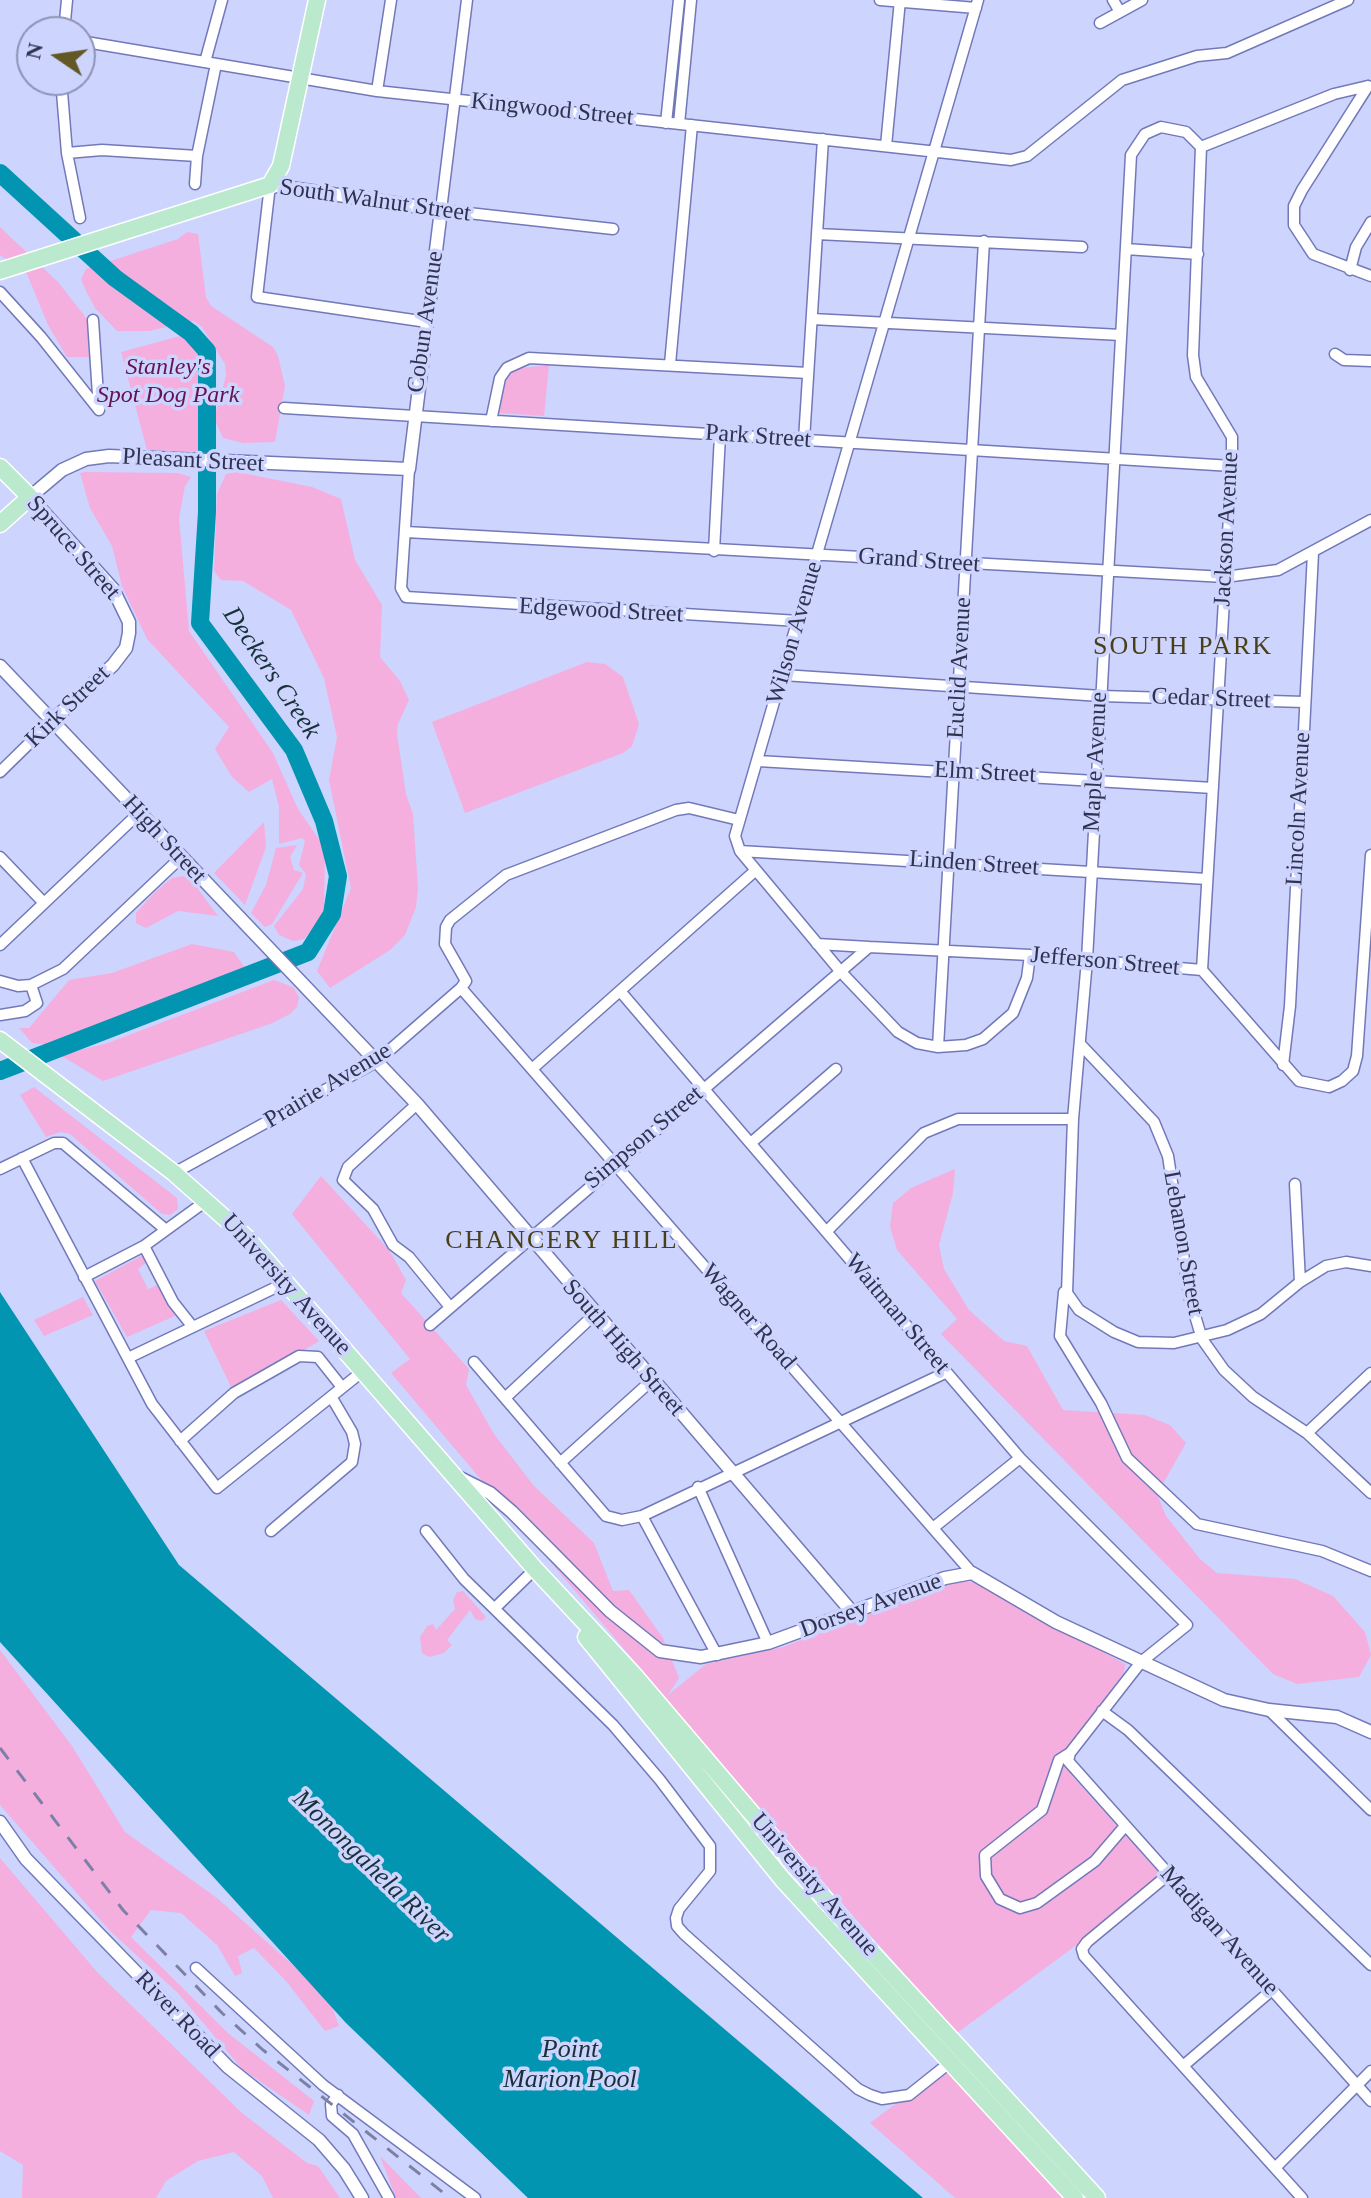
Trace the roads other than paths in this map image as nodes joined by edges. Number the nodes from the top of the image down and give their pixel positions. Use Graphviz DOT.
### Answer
graph roads {
  1 [pos="222,0"];
  2 [pos="317,0"];
  3 [pos="391,0"];
  4 [pos="467,0"];
  5 [pos="679,0"];
  6 [pos="691,0"];
  7 [pos="880,0"];
  8 [pos="1113,0"];
  9 [pos="1142,0"];
  10 [pos="1348,0"];
  11 [pos="900,1"];
  12 [pos="977,4"];
  13 [pos="1120,12"];
  14 [pos="1100,23"];
  15 [pos="96,44"];
  16 [pos="211,63"];
  17 [pos="299,79"];
  18 [pos="1369,85"];
  19 [pos="377,91"];
  20 [pos="62,96"];
  21 [pos="455,100"];
  22 [pos="666,123"];
  23 [pos="679,124"];
  24 [pos="692,125"];
  25 [pos="823,139"];
  26 [pos="886,146"];
  27 [pos="1201,147"];
  28 [pos="936,152"];
  29 [pos="67,153"];
  30 [pos="197,156"];
  31 [pos="195,184"];
  32 [pos="270,185"];
  33 [pos="441,210"];
  34 [pos="80,218"];
  35 [pos="1371,222"];
  36 [pos="613,229"];
  37 [pos="817,234"];
  38 [pos="911,237"];
  39 [pos="984,241"];
  40 [pos="1082,247"];
  41 [pos="1126,249"];
  42 [pos="1198,254"];
  43 [pos="3,270"];
  44 [pos="1350,270"];
  45 [pos="1371,276"];
  46 [pos="0,292"];
  47 [pos="812,319"];
  48 [pos="93,320"];
  49 [pos="427,322"];
  50 [pos="884,323"];
  51 [pos="980,328"];
  52 [pos="1121,335"];
  53 [pos="1335,354"];
  54 [pos="1371,361"];
  55 [pos="670,364"];
  56 [pos="808,373"];
  57 [pos="284,408"];
  58 [pos="414,415"];
  59 [pos="491,421"];
  60 [pos="720,435"];
  61 [pos="804,440"];
  62 [pos="850,443"];
  63 [pos="974,450"];
  64 [pos="1115,460"];
  65 [pos="1232,466"];
  66 [pos="0,467"];
  67 [pos="409,469"];
  68 [pos="30,497"];
  69 [pos="1371,520"];
  70 [pos="0,524"];
  71 [pos="406,532"];
  72 [pos="714,551"];
  73 [pos="1313,553"];
  74 [pos="818,555"];
  75 [pos="965,565"];
  76 [pos="1107,571"];
  77 [pos="1225,577"];
  78 [pos="403,596"];
  79 [pos="799,621"];
  80 [pos="128,638"];
  81 [pos="0,666"];
  82 [pos="783,675"];
  83 [pos="958,686"];
  84 [pos="1101,696"];
  85 [pos="1218,700"];
  86 [pos="1304,702"];
  87 [pos="52,721"];
  88 [pos="758,761"];
  89 [pos="955,771"];
  90 [pos="0,772"];
  91 [pos="1095,780"];
  92 [pos="1213,788"];
  93 [pos="139,813"];
  94 [pos="739,820"];
  95 [pos="740,851"];
  96 [pos="1371,855"];
  97 [pos="0,857"];
  98 [pos="950,861"];
  99 [pos="174,864"];
  100 [pos="756,870"];
  101 [pos="1090,871"];
  102 [pos="1207,879"];
  103 [pos="1370,879"];
  104 [pos="44,903"];
  105 [pos="817,944"];
  106 [pos="0,945"];
  107 [pos="869,947"];
  108 [pos="944,952"];
  109 [pos="1030,955"];
  110 [pos="1087,960"];
  111 [pos="1202,970"];
  112 [pos="841,972"];
  113 [pos="0,981"];
  114 [pos="31,985"];
  115 [pos="461,988"];
  116 [pos="620,991"];
  117 [pos="329,1014"];
  118 [pos="0,1015"];
  119 [pos="0,1040"];
  120 [pos="1081,1045"];
  121 [pos="938,1047"];
  122 [pos="376,1062"];
  123 [pos="1283,1065"];
  124 [pos="532,1069"];
  125 [pos="836,1069"];
  126 [pos="704,1087"];
  127 [pos="417,1104"];
  128 [pos="1073,1119"];
  129 [pos="752,1142"];
  130 [pos="22,1158"];
  131 [pos="615,1163"];
  132 [pos="0,1169"];
  133 [pos="174,1173"];
  134 [pos="1295,1184"];
  135 [pos="206,1201"];
  136 [pos="166,1230"];
  137 [pos="827,1231"];
  138 [pos="528,1238"];
  139 [pos="144,1246"];
  140 [pos="1371,1266"];
  141 [pos="1065,1274"];
  142 [pos="84,1277"];
  143 [pos="287,1282"];
  144 [pos="1300,1282"];
  145 [pos="450,1307"];
  146 [pos="594,1315"];
  147 [pos="430,1325"];
  148 [pos="192,1326"];
  149 [pos="1202,1339"];
  150 [pos="128,1358"];
  151 [pos="474,1362"];
  152 [pos="363,1371"];
  153 [pos="945,1373"];
  154 [pos="1371,1373"];
  155 [pos="651,1381"];
  156 [pos="341,1386"];
  157 [pos="332,1398"];
  158 [pos="505,1398"];
  159 [pos="840,1424"];
  160 [pos="1307,1433"];
  161 [pos="180,1441"];
  162 [pos="1020,1458"];
  163 [pos="560,1463"];
  164 [pos="730,1471"];
  165 [pos="454,1475"];
  166 [pos="698,1487"];
  167 [pos="1371,1493"];
  168 [pos="642,1516"];
  169 [pos="933,1528"];
  170 [pos="271,1531"];
  171 [pos="426,1531"];
  172 [pos="535,1569"];
  173 [pos="1371,1571"];
  174 [pos="972,1573"];
  175 [pos="495,1608"];
  176 [pos="852,1612"];
  177 [pos="768,1643"];
  178 [pos="717,1655"];
  179 [pos="1141,1662"];
  180 [pos="1269,1710"];
  181 [pos="1102,1711"];
  182 [pos="1371,1732"];
  183 [pos="1069,1757"];
  184 [pos="1371,1810"];
  185 [pos="0,1822"];
  186 [pos="1125,1826"];
  187 [pos="1169,1874"];
  188 [pos="1371,1965"];
  189 [pos="196,1968"];
  190 [pos="1272,1990"];
  191 [pos="964,2052"];
  192 [pos="950,2063"];
  193 [pos="1183,2066"];
  194 [pos="1371,2071"];
  195 [pos="1357,2085"];
  196 [pos="338,2095"];
  197 [pos="1371,2101"];
  198 [pos="1276,2167"];
  199 [pos="362,2198"];
  200 [pos="389,2198"];
  201 [pos="475,2198"];
  202 [pos="1075,2198"];
  203 [pos="1097,2198"];
  204 [pos="1302,2198"];
  1 -- 16 [label="street"];
  2 -- 17 [label="main road"];
  3 -- 19 [label="street"];
  4 -- 21 [label="street, Cobun Avenue"];
  5 -- 22 [label="street"];
  6 -- 23 [label="street"];
  7 -- 11 [label="street"];
  8 -- 13 [label="street"];
  9 -- 13 [label="street"];
  10 -- 28 [label="street, Kingwood Street"];
  11 -- 12 [label="street"];
  11 -- 26 [label="street"];
  12 -- 28 [label="street, Wilson Avenue"];
  13 -- 14 [label="street"];
  15 -- 16 [label="street, Kingwood Street"];
  16 -- 17 [label="street, Kingwood Street"];
  16 -- 30 [label="street"];
  17 -- 19 [label="street, Kingwood Street"];
  17 -- 32 [label="main road"];
  18 -- 27 [label="street"];
  18 -- 44 [label="street"];
  19 -- 21 [label="street, Kingwood Street"];
  20 -- 29 [label="street"];
  21 -- 22 [label="street, Kingwood Street"];
  21 -- 33 [label="street, Cobun Avenue"];
  22 -- 23 [label="street, Kingwood Street"];
  23 -- 24 [label="street, Kingwood Street"];
  24 -- 25 [label="street, Kingwood Street"];
  24 -- 55 [label="street"];
  25 -- 26 [label="street, Kingwood Street"];
  25 -- 37 [label="street"];
  26 -- 28 [label="street, Kingwood Street"];
  27 -- 41 [label="street, Maple Avenue"];
  27 -- 42 [label="street, Jackson Avenue"];
  28 -- 38 [label="street, Wilson Avenue"];
  29 -- 30 [label="street"];
  29 -- 34 [label="street"];
  30 -- 31 [label="street"];
  32 -- 33 [label="street, South Walnut Street"];
  32 -- 43 [label="main road, South Walnut Street"];
  32 -- 49 [label="street"];
  33 -- 36 [label="street, South Walnut Street"];
  33 -- 49 [label="street, Cobun Avenue"];
  35 -- 44 [label="street"];
  37 -- 38 [label="street"];
  37 -- 47 [label="street"];
  38 -- 39 [label="street"];
  38 -- 50 [label="street, Wilson Avenue"];
  39 -- 40 [label="street"];
  39 -- 51 [label="street, Euclid Avenue"];
  41 -- 42 [label="street"];
  41 -- 52 [label="street, Maple Avenue"];
  42 -- 65 [label="street, Jackson Avenue"];
  44 -- 45 [label="street"];
  46 -- 48 [label="street"];
  47 -- 50 [label="street"];
  47 -- 56 [label="street"];
  49 -- 58 [label="street, Cobun Avenue"];
  50 -- 51 [label="street"];
  50 -- 62 [label="street, Wilson Avenue"];
  51 -- 52 [label="street"];
  51 -- 63 [label="street, Euclid Avenue"];
  52 -- 64 [label="street, Maple Avenue"];
  53 -- 54 [label="street"];
  55 -- 56 [label="street"];
  55 -- 59 [label="street"];
  56 -- 61 [label="street"];
  57 -- 58 [label="street, Park Street"];
  58 -- 59 [label="street, Park Street"];
  58 -- 67 [label="street, Cobun Avenue"];
  59 -- 60 [label="street, Park Street"];
  60 -- 61 [label="street, Park Street"];
  60 -- 72 [label="street"];
  61 -- 62 [label="street, Park Street"];
  62 -- 63 [label="street, Park Street"];
  62 -- 74 [label="street, Wilson Avenue"];
  63 -- 64 [label="street, Park Street"];
  63 -- 75 [label="street, Euclid Avenue"];
  64 -- 65 [label="street, Park Street"];
  64 -- 76 [label="street, Maple Avenue"];
  65 -- 77 [label="street, Jackson Avenue"];
  66 -- 68 [label="main road, Spruce Street"];
  67 -- 68 [label="street, Pleasant Street"];
  67 -- 71 [label="street, Cobun Avenue"];
  68 -- 70 [label="main road, Pleasant Street"];
  68 -- 80 [label="street, Spruce Street"];
  69 -- 73 [label="street, Grand Street"];
  71 -- 72 [label="street, Grand Street"];
  71 -- 78 [label="street, Cobun Avenue"];
  72 -- 74 [label="street, Grand Street"];
  73 -- 77 [label="street, Grand Street"];
  73 -- 86 [label="street, Lincoln Avenue"];
  74 -- 75 [label="street, Grand Street"];
  74 -- 79 [label="street, Wilson Avenue"];
  75 -- 76 [label="street, Grand Street"];
  75 -- 83 [label="street, Euclid Avenue"];
  76 -- 77 [label="street, Grand Street"];
  76 -- 84 [label="street, Maple Avenue"];
  77 -- 85 [label="street, Jackson Avenue"];
  78 -- 79 [label="street, Edgewood Street"];
  79 -- 82 [label="street, Wilson Avenue"];
  80 -- 87 [label="street, Kirk Street"];
  81 -- 87 [label="street, High Street"];
  82 -- 83 [label="street, Cedar Street"];
  82 -- 88 [label="street, Wilson Avenue"];
  83 -- 84 [label="street, Cedar Street"];
  83 -- 89 [label="street, Euclid Avenue"];
  84 -- 85 [label="street, Cedar Street"];
  84 -- 91 [label="street, Maple Avenue"];
  85 -- 86 [label="street, Cedar Street"];
  85 -- 92 [label="street, Jackson Avenue"];
  86 -- 123 [label="street, Lincoln Avenue"];
  87 -- 90 [label="street, Kirk Street"];
  87 -- 93 [label="street, High Street"];
  88 -- 89 [label="street, Elm Street"];
  88 -- 94 [label="street, Wilson Avenue"];
  89 -- 91 [label="street, Elm Street"];
  89 -- 98 [label="street, Euclid Avenue"];
  91 -- 92 [label="street, Elm Street"];
  91 -- 101 [label="street, Maple Avenue"];
  92 -- 102 [label="street, Jackson Avenue"];
  93 -- 104 [label="street"];
  93 -- 117 [label="street, High Street"];
  94 -- 95 [label="street, Wilson Avenue"];
  94 -- 115 [label="street"];
  95 -- 98 [label="street, Linden Street"];
  95 -- 100 [label="street"];
  96 -- 103 [label="street"];
  97 -- 104 [label="street"];
  98 -- 101 [label="street, Linden Street"];
  98 -- 108 [label="street, Euclid Avenue"];
  99 -- 114 [label="street"];
  100 -- 105 [label="street"];
  100 -- 116 [label="street"];
  101 -- 102 [label="street, Linden Street"];
  101 -- 110 [label="street, Maple Avenue"];
  102 -- 111 [label="street, Jackson Avenue"];
  103 -- 123 [label="street, Jefferson Street"];
  104 -- 106 [label="street"];
  105 -- 107 [label="street, Jefferson Street"];
  105 -- 112 [label="street"];
  107 -- 108 [label="street, Jefferson Street"];
  107 -- 112 [label="street"];
  108 -- 109 [label="street, Jefferson Street"];
  108 -- 121 [label="street, Euclid Avenue"];
  109 -- 110 [label="street, Jefferson Street"];
  109 -- 121 [label="street"];
  110 -- 111 [label="street, Jefferson Street"];
  110 -- 120 [label="street, Maple Avenue"];
  111 -- 123 [label="street, Jefferson Street"];
  112 -- 121 [label="street"];
  112 -- 126 [label="street, Simpson Street"];
  113 -- 114 [label="street"];
  114 -- 118 [label="street"];
  115 -- 122 [label="street, Prairie Avenue"];
  115 -- 124 [label="street, Wagner Road"];
  116 -- 124 [label="street"];
  116 -- 126 [label="street, Waitman Street"];
  117 -- 122 [label="street, South High Street"];
  119 -- 133 [label="main road, University Avenue"];
  120 -- 128 [label="street, Maple Avenue"];
  120 -- 149 [label="street, Lebanon Street"];
  122 -- 127 [label="street, South High Street"];
  122 -- 133 [label="street, Prairie Avenue"];
  124 -- 131 [label="street, Wagner Road"];
  125 -- 129 [label="street"];
  126 -- 129 [label="street, Waitman Street"];
  126 -- 131 [label="street, Simpson Street"];
  127 -- 138 [label="street, South High Street"];
  127 -- 145 [label="street"];
  128 -- 137 [label="street"];
  128 -- 141 [label="street, Maple Avenue"];
  129 -- 137 [label="street, Waitman Street"];
  130 -- 132 [label="street"];
  130 -- 136 [label="street"];
  130 -- 142 [label="street"];
  131 -- 138 [label="street, Simpson Street"];
  131 -- 159 [label="street, Wagner Road"];
  133 -- 135 [label="main road, University Avenue"];
  134 -- 144 [label="street"];
  135 -- 136 [label="street"];
  135 -- 143 [label="main road, University Avenue"];
  136 -- 139 [label="street"];
  137 -- 153 [label="street, Waitman Street"];
  138 -- 145 [label="street, Simpson Street"];
  138 -- 146 [label="street, South High Street"];
  139 -- 142 [label="street"];
  139 -- 148 [label="street"];
  140 -- 144 [label="street"];
  141 -- 149 [label="street, Maple Avenue"];
  141 -- 173 [label="street"];
  142 -- 150 [label="street"];
  143 -- 148 [label="street"];
  143 -- 152 [label="main road, University Avenue"];
  144 -- 149 [label="street"];
  145 -- 147 [label="street, Simpson Street"];
  146 -- 155 [label="street, South High Street"];
  146 -- 158 [label="street"];
  148 -- 150 [label="street"];
  149 -- 160 [label="street, Lebanon Street"];
  150 -- 161 [label="street"];
  151 -- 158 [label="street"];
  152 -- 156 [label="street"];
  152 -- 165 [label="main road, University Avenue"];
  153 -- 159 [label="street"];
  153 -- 162 [label="street, Waitman Street"];
  154 -- 160 [label="street"];
  155 -- 163 [label="street"];
  155 -- 164 [label="street, South High Street"];
  156 -- 157 [label="street"];
  156 -- 161 [label="street"];
  157 -- 161 [label="street"];
  157 -- 170 [label="street"];
  158 -- 163 [label="street"];
  159 -- 164 [label="street"];
  159 -- 169 [label="street, Wagner Road"];
  160 -- 167 [label="street, Lebanon Street"];
  162 -- 169 [label="street"];
  162 -- 179 [label="street, Waitman Street"];
  163 -- 168 [label="street"];
  164 -- 166 [label="street"];
  164 -- 176 [label="street, South High Street"];
  165 -- 172 [label="main road, University Avenue"];
  165 -- 178 [label="street, Dorsey Avenue"];
  166 -- 168 [label="street"];
  166 -- 177 [label="street"];
  168 -- 178 [label="street"];
  169 -- 174 [label="street, Wagner Road"];
  171 -- 175 [label="street"];
  172 -- 175 [label="street"];
  172 -- 191 [label="main road, University Avenue"];
  172 -- 192 [label="main road, University Avenue"];
  174 -- 176 [label="street, Dorsey Avenue"];
  174 -- 179 [label="street, Dorsey Avenue"];
  175 -- 192 [label="street"];
  176 -- 177 [label="street, Dorsey Avenue"];
  177 -- 178 [label="street, Dorsey Avenue"];
  179 -- 180 [label="street, Dorsey Avenue"];
  179 -- 181 [label="street"];
  180 -- 182 [label="street, Dorsey Avenue"];
  180 -- 184 [label="street"];
  181 -- 183 [label="street"];
  181 -- 188 [label="street"];
  183 -- 186 [label="street, Madigan Avenue"];
  183 -- 186 [label="street"];
  185 -- 199 [label="street, River Road"];
  186 -- 187 [label="street, Madigan Avenue"];
  187 -- 190 [label="street, Madigan Avenue"];
  187 -- 193 [label="street"];
  189 -- 196 [label="street"];
  190 -- 193 [label="street"];
  190 -- 195 [label="street, Madigan Avenue"];
  191 -- 192 [label="street"];
  191 -- 203 [label="main road, University Avenue"];
  192 -- 202 [label="main road, University Avenue"];
  193 -- 198 [label="street"];
  194 -- 195 [label="street"];
  195 -- 197 [label="street, Madigan Avenue"];
  195 -- 198 [label="street"];
  196 -- 200 [label="street"];
  196 -- 201 [label="street"];
  198 -- 204 [label="street"];
}
